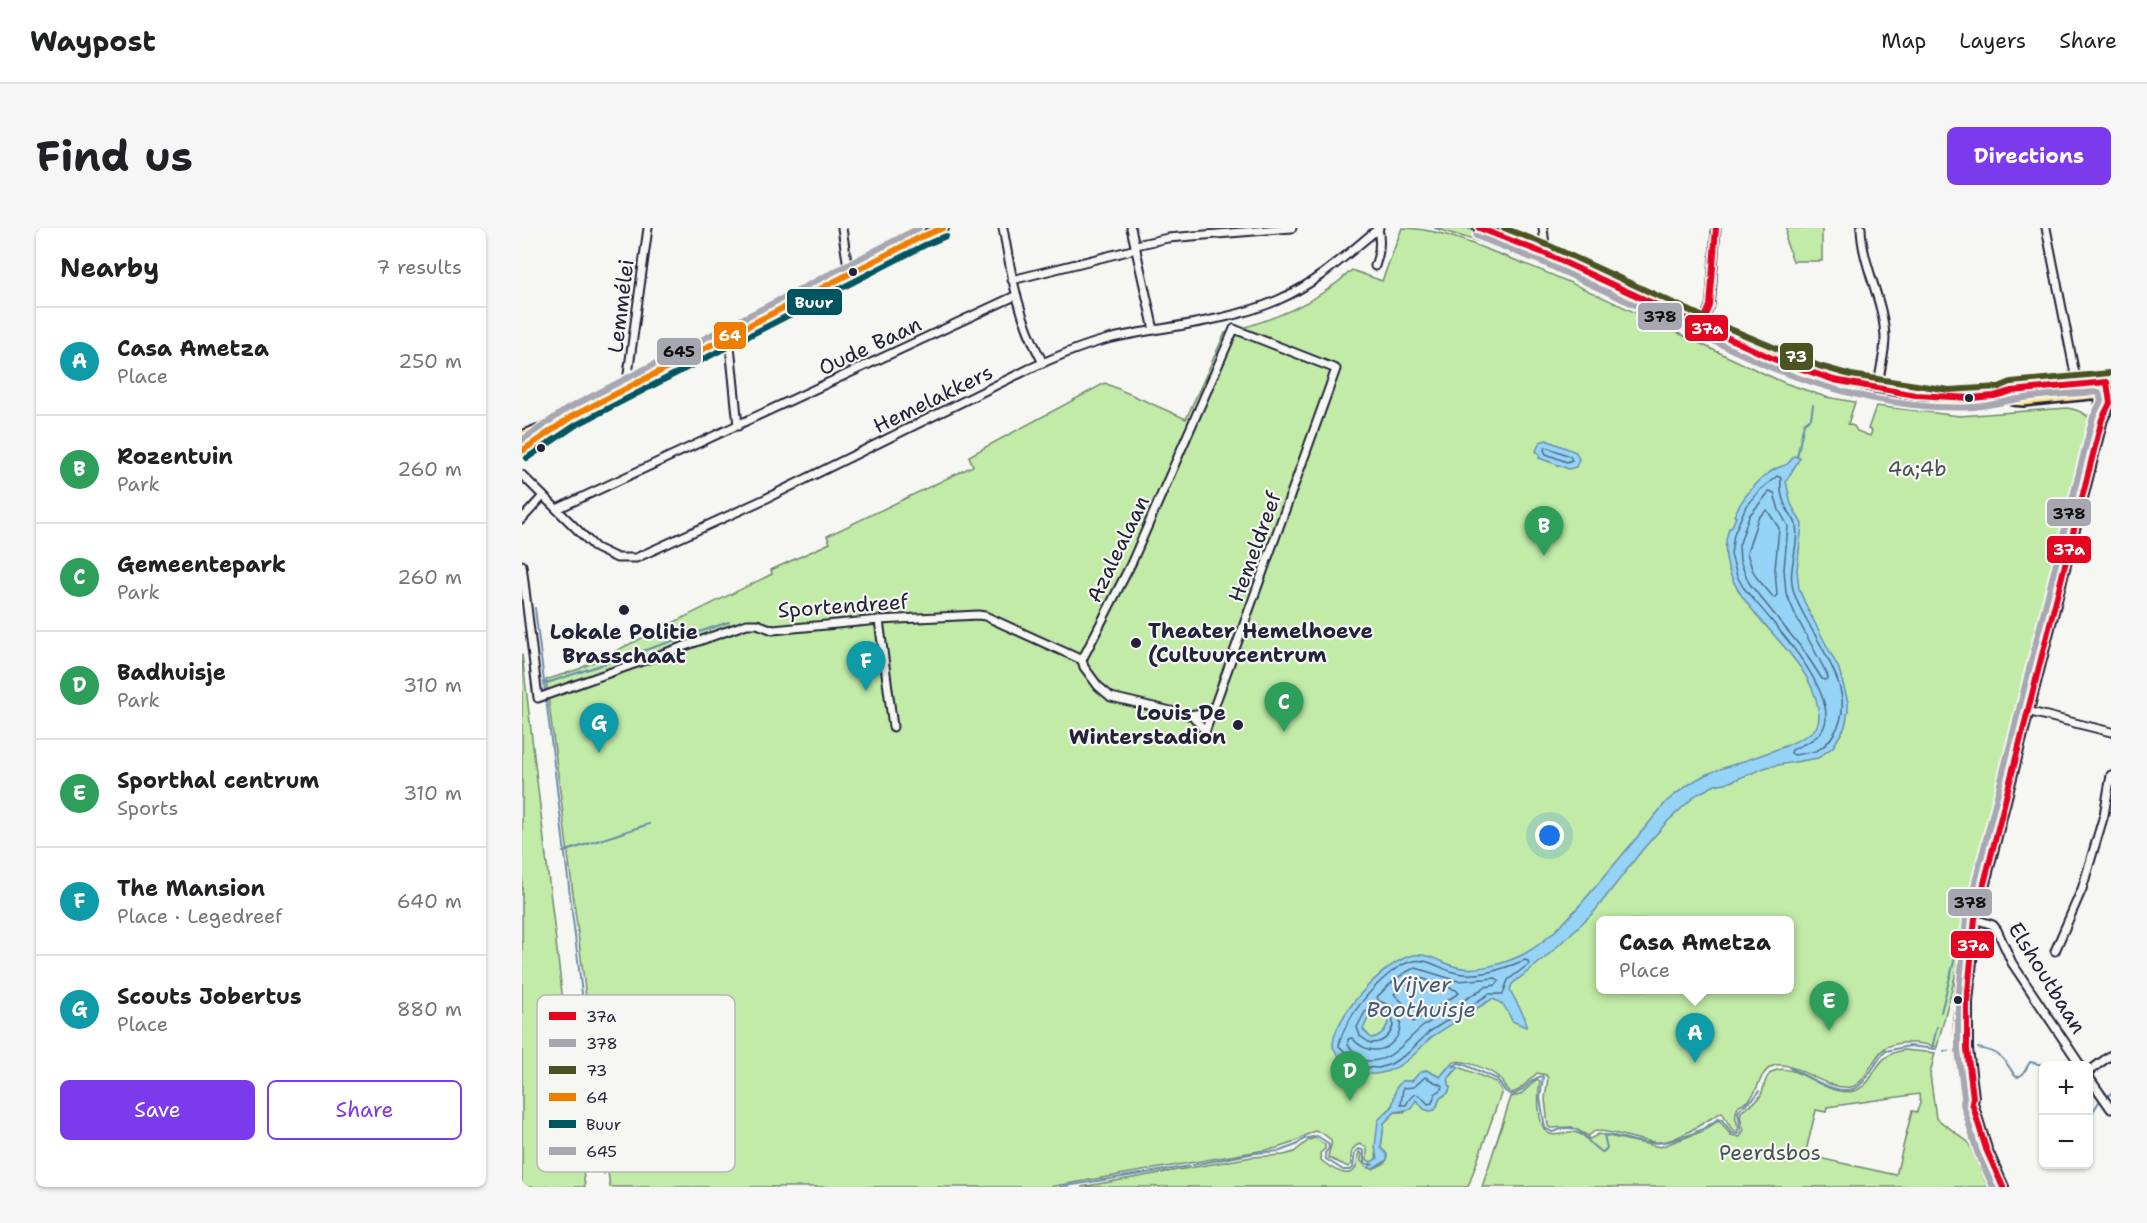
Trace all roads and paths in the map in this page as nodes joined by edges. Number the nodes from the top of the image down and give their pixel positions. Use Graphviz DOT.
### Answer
graph roads {
  1 [pos="648,228"];
  2 [pos="842,228"];
  3 [pos="943,228"];
  4 [pos="1004,228"];
  5 [pos="1131,228"];
  6 [pos="1292,228"];
  7 [pos="1378,228"];
  8 [pos="1479,228"];
  9 [pos="1544,228"];
  10 [pos="1716,228"];
  11 [pos="1861,228"];
  12 [pos="2046,228"];
  13 [pos="1136,247"];
  14 [pos="1546,254"];
  15 [pos="1375,266"];
  16 [pos="849,274"];
  17 [pos="1012,280"];
  18 [pos="1015,296"];
  19 [pos="1231,315"];
  20 [pos="1701,326"];
  21 [pos="1234,329"];
  22 [pos="1154,330"];
  23 [pos="729,336"];
  24 [pos="1043,363"];
  25 [pos="2105,382"];
  26 [pos="2077,384"];
  27 [pos="626,389"];
  28 [pos="1878,389"];
  29 [pos="2106,393"];
  30 [pos="2012,396"];
  31 [pos="2068,396"];
  32 [pos="572,417"];
  33 [pos="738,426"];
  34 [pos="522,436"];
  35 [pos="522,451"];
  36 [pos="522,475"];
  37 [pos="543,496"];
  38 [pos="557,509"];
  39 [pos="522,519"];
  40 [pos="522,565"];
  41 [pos="879,620"];
  42 [pos="1082,660"];
  43 [pos="2027,711"];
  44 [pos="1212,712"];
  45 [pos="1193,716"];
  46 [pos="893,727"];
  47 [pos="2111,732"];
  48 [pos="2111,775"];
  49 [pos="1975,919"];
  50 [pos="2055,951"];
  51 [pos="2111,1055"];
  52 [pos="2078,1061"];
  53 [pos="2093,1068"];
  54 [pos="2093,1084"];
  55 [pos="2111,1109"];
  56 [pos="2003,1187"];
  1 -- 27 [label="street, Lemmélei"];
  2 -- 16 [label="street"];
  3 -- 16 [label="main road"];
  4 -- 17 [label="street"];
  5 -- 13 [label="street"];
  6 -- 13 [label="street"];
  7 -- 15 [label="street"];
  7 -- 19 [label="street, Hemelakkers"];
  8 -- 14 [label="main road"];
  9 -- 14 [label="street"];
  10 -- 20 [label="street"];
  11 -- 28 [label="street"];
  12 -- 26 [label="street"];
  13 -- 17 [label="street"];
  13 -- 22 [label="street"];
  14 -- 20 [label="main road"];
  16 -- 23 [label="main road"];
  17 -- 18 [label="street"];
  18 -- 24 [label="street"];
  18 -- 33 [label="street, Oude Baan"];
  19 -- 21 [label="street"];
  19 -- 22 [label="street, Hemelakkers"];
  20 -- 28 [label="main road"];
  21 -- 42 [label="street, Azalealaan"];
  21 -- 44 [label="street, Hemeldreef"];
  22 -- 24 [label="street, Hemelakkers"];
  23 -- 27 [label="main road"];
  23 -- 33 [label="street"];
  24 -- 38 [label="street, Hemelakkers"];
  25 -- 26 [label="main road"];
  25 -- 29 [label="main road, Elshoutbaan"];
  26 -- 30 [label="main road"];
  26 -- 31 [label="street"];
  27 -- 32 [label="main road"];
  28 -- 30 [label="main road"];
  29 -- 31 [label="main road"];
  29 -- 43 [label="main road, Elshoutbaan"];
  30 -- 31 [label="main road"];
  32 -- 34 [label="main road"];
  32 -- 35 [label="main road"];
  33 -- 38 [label="street, Oude Baan"];
  36 -- 37 [label="street, Hemelakkers"];
  37 -- 38 [label="street, Hemelakkers"];
  37 -- 39 [label="street"];
  40 -- 41 [label="street, Sportendreef"];
  41 -- 42 [label="street, Sportendreef"];
  41 -- 46 [label="street"];
  42 -- 45 [label="street"];
  43 -- 47 [label="street"];
  43 -- 49 [label="main road, Elshoutbaan"];
  44 -- 45 [label="street"];
  44 -- 45 [label="street, Hemeldreef"];
  48 -- 50 [label="street"];
  49 -- 52 [label="street, Elshoutbaan"];
  49 -- 56 [label="main road, Elshoutbaan"];
  51 -- 53 [label="street"];
  54 -- 55 [label="street"];
}
